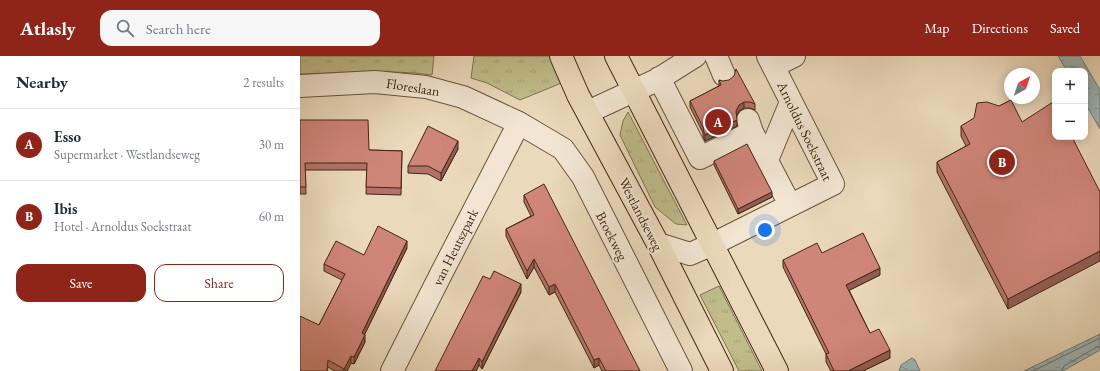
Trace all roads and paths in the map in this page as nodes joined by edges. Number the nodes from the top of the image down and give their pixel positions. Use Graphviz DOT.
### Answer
graph roads {
  1 [pos="561,56"];
  2 [pos="616,56"];
  3 [pos="695,56"];
  4 [pos="794,56"];
  5 [pos="771,61"];
  6 [pos="659,78"];
  7 [pos="300,86"];
  8 [pos="633,90"];
  9 [pos="791,102"];
  10 [pos="588,112"];
  11 [pos="519,123"];
  12 [pos="767,160"];
  13 [pos="790,205"];
  14 [pos="658,244"];
  15 [pos="713,244"];
  16 [pos="392,371"];
  17 [pos="681,371"];
  18 [pos="722,371"];
  19 [pos="777,371"];
  1 -- 10 [label="main road, Westlandseweg"];
  2 -- 8 [label="main road"];
  3 -- 6 [label="street"];
  4 -- 5 [label="street"];
  5 -- 9 [label="street, Arnoldus Soekstraat"];
  6 -- 8 [label="street"];
  6 -- 12 [label="street"];
  7 -- 11 [label="street, Floreslaan"];
  8 -- 10 [label="street"];
  8 -- 15 [label="main road"];
  9 -- 12 [label="street"];
  9 -- 13 [label="street, Arnoldus Soekstraat"];
  10 -- 14 [label="main road, Westlandseweg"];
  11 -- 16 [label="street, van Heutszpark"];
  11 -- 17 [label="street, Broekweg"];
  12 -- 13 [label="street"];
  13 -- 15 [label="street, Arnoldus Soekstraat"];
  14 -- 15 [label="street, Arnoldus Soekstraat"];
  14 -- 18 [label="main road, Westlandseweg"];
  15 -- 19 [label="main road"];
}
